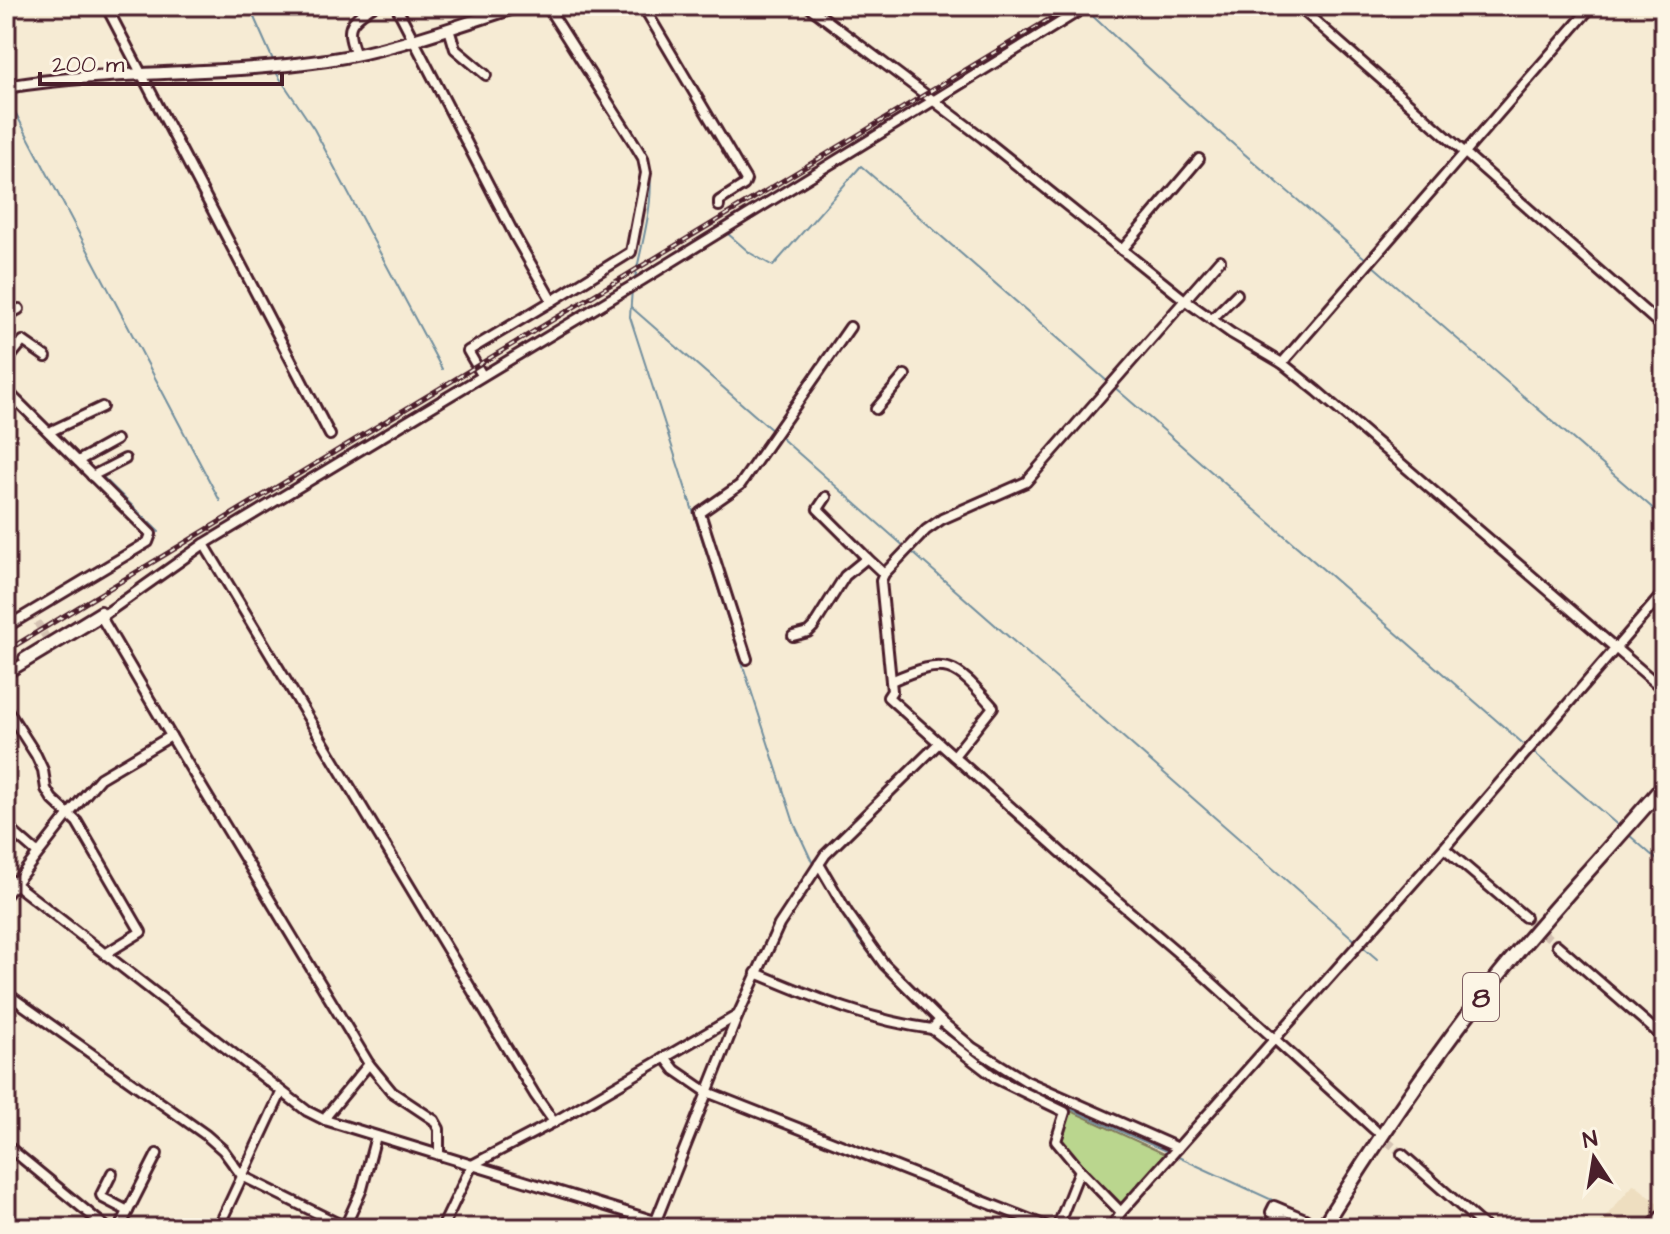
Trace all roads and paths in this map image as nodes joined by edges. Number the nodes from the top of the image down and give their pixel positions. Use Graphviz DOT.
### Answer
graph roads {
  1 [pos="106,6"];
  2 [pos="373,6"];
  3 [pos="396,6"];
  4 [pos="520,6"];
  5 [pos="547,6"];
  6 [pos="643,6"];
  7 [pos="808,6"];
  8 [pos="1087,6"];
  9 [pos="1298,6"];
  10 [pos="1592,6"];
  11 [pos="449,29"];
  12 [pos="415,40"];
  13 [pos="356,55"];
  14 [pos="140,73"];
  15 [pos="486,75"];
  16 [pos="6,87"];
  17 [pos="933,100"];
  18 [pos="1463,153"];
  19 [pos="1199,159"];
  20 [pos="719,206"];
  21 [pos="1122,250"];
  22 [pos="1220,260"];
  23 [pos="1237,294"];
  24 [pos="552,301"];
  25 [pos="1186,301"];
  26 [pos="19,309"];
  27 [pos="6,316"];
  28 [pos="1212,319"];
  29 [pos="850,327"];
  30 [pos="1664,328"];
  31 [pos="46,357"];
  32 [pos="6,362"];
  33 [pos="1282,363"];
  34 [pos="482,375"];
  35 [pos="905,375"];
  36 [pos="6,390"];
  37 [pos="102,407"];
  38 [pos="876,409"];
  39 [pos="49,432"];
  40 [pos="330,435"];
  41 [pos="116,440"];
  42 [pos="125,459"];
  43 [pos="78,461"];
  44 [pos="92,476"];
  45 [pos="826,497"];
  46 [pos="204,544"];
  47 [pos="867,558"];
  48 [pos="884,574"];
  49 [pos="1664,592"];
  50 [pos="122,603"];
  51 [pos="101,617"];
  52 [pos="6,627"];
  53 [pos="793,636"];
  54 [pos="1615,648"];
  55 [pos="747,659"];
  56 [pos="8,673"];
  57 [pos="891,681"];
  58 [pos="1664,690"];
  59 [pos="6,708"];
  60 [pos="171,736"];
  61 [pos="939,743"];
  62 [pos="954,756"];
  63 [pos="1664,785"];
  64 [pos="69,814"];
  65 [pos="6,826"];
  66 [pos="1444,848"];
  67 [pos="37,853"];
  68 [pos="819,864"];
  69 [pos="6,877"];
  70 [pos="14,884"];
  71 [pos="6,895"];
  72 [pos="1525,917"];
  73 [pos="1557,945"];
  74 [pos="105,954"];
  75 [pos="756,973"];
  76 [pos="6,993"];
  77 [pos="738,1015"];
  78 [pos="940,1020"];
  79 [pos="932,1029"];
  80 [pos="1274,1038"];
  81 [pos="1664,1038"];
  82 [pos="665,1057"];
  83 [pos="369,1064"];
  84 [pos="707,1092"];
  85 [pos="281,1093"];
  86 [pos="325,1120"];
  87 [pos="554,1122"];
  88 [pos="1375,1130"];
  89 [pos="376,1136"];
  90 [pos="6,1145"];
  91 [pos="1178,1148"];
  92 [pos="157,1154"];
  93 [pos="1402,1154"];
  94 [pos="439,1155"];
  95 [pos="472,1165"];
  96 [pos="1080,1170"];
  97 [pos="112,1173"];
  98 [pos="242,1176"];
  99 [pos="128,1211"];
  100 [pos="1121,1212"];
  101 [pos="1664,1212"];
  102 [pos="1305,1219"];
  103 [pos="655,1224"];
  104 [pos="107,1228"];
  105 [pos="120,1228"];
  106 [pos="218,1228"];
  107 [pos="346,1228"];
  108 [pos="442,1228"];
  109 [pos="678,1228"];
  110 [pos="1054,1228"];
  111 [pos="1111,1228"];
  112 [pos="1299,1228"];
  113 [pos="1322,1228"];
  114 [pos="1486,1228"];
  115 [pos="1650,1228"];
  1 -- 14 [label="street"];
  2 -- 13 [label="street"];
  3 -- 12 [label="street"];
  4 -- 11 [label="main road"];
  5 -- 24 [label="street"];
  6 -- 20 [label="street"];
  7 -- 17 [label="street"];
  8 -- 17 [label="street"];
  9 -- 18 [label="street"];
  10 -- 18 [label="street"];
  11 -- 12 [label="main road"];
  11 -- 15 [label="street"];
  12 -- 13 [label="main road"];
  12 -- 24 [label="street"];
  13 -- 14 [label="main road"];
  14 -- 16 [label="main road"];
  14 -- 40 [label="street"];
  17 -- 21 [label="street"];
  17 -- 34 [label="street"];
  18 -- 30 [label="street"];
  18 -- 33 [label="street"];
  19 -- 21 [label="street"];
  21 -- 25 [label="street"];
  22 -- 25 [label="street"];
  23 -- 28 [label="street"];
  24 -- 34 [label="street"];
  25 -- 28 [label="street"];
  25 -- 48 [label="street"];
  26 -- 27 [label="street"];
  28 -- 33 [label="street"];
  29 -- 55 [label="street"];
  31 -- 32 [label="street"];
  33 -- 54 [label="street"];
  34 -- 46 [label="street"];
  35 -- 38 [label="street"];
  36 -- 39 [label="street"];
  37 -- 39 [label="street"];
  39 -- 43 [label="street"];
  41 -- 43 [label="street"];
  42 -- 44 [label="street"];
  43 -- 44 [label="street"];
  44 -- 52 [label="street"];
  45 -- 47 [label="street"];
  46 -- 50 [label="street"];
  46 -- 87 [label="street"];
  47 -- 48 [label="street"];
  47 -- 53 [label="street"];
  48 -- 57 [label="street"];
  49 -- 54 [label="street"];
  50 -- 51 [label="street"];
  50 -- 56 [label="street"];
  51 -- 56 [label="street"];
  51 -- 60 [label="street"];
  54 -- 58 [label="street"];
  54 -- 66 [label="street"];
  57 -- 61 [label="street"];
  57 -- 62 [label="street"];
  59 -- 64 [label="street"];
  60 -- 64 [label="street"];
  60 -- 83 [label="street"];
  61 -- 62 [label="street"];
  61 -- 68 [label="street"];
  62 -- 80 [label="street"];
  63 -- 113 [label="highway, 8"];
  64 -- 67 [label="street"];
  64 -- 74 [label="street"];
  65 -- 67 [label="street"];
  66 -- 72 [label="street"];
  66 -- 80 [label="street"];
  67 -- 70 [label="street"];
  68 -- 75 [label="street"];
  68 -- 78 [label="street"];
  69 -- 70 [label="street"];
  70 -- 71 [label="street"];
  70 -- 74 [label="street"];
  73 -- 81 [label="street"];
  74 -- 85 [label="street"];
  75 -- 77 [label="street"];
  75 -- 79 [label="street"];
  76 -- 98 [label="street"];
  77 -- 82 [label="street"];
  77 -- 84 [label="street"];
  78 -- 79 [label="street"];
  78 -- 91 [label="street"];
  79 -- 96 [label="street"];
  80 -- 88 [label="street"];
  80 -- 91 [label="street"];
  82 -- 84 [label="street"];
  82 -- 87 [label="street"];
  83 -- 86 [label="street"];
  83 -- 94 [label="street"];
  84 -- 103 [label="street"];
  84 -- 110 [label="street"];
  85 -- 86 [label="street"];
  85 -- 98 [label="street"];
  86 -- 89 [label="street"];
  87 -- 95 [label="street"];
  89 -- 94 [label="street"];
  89 -- 107 [label="street"];
  90 -- 104 [label="street"];
  91 -- 100 [label="street"];
  92 -- 99 [label="street"];
  93 -- 114 [label="street"];
  94 -- 95 [label="street"];
  95 -- 103 [label="street"];
  95 -- 108 [label="street"];
  96 -- 100 [label="street"];
  96 -- 110 [label="street"];
  97 -- 99 [label="street"];
  98 -- 106 [label="street"];
  98 -- 107 [label="street"];
  99 -- 105 [label="street"];
  100 -- 111 [label="street"];
  101 -- 115 [label="street"];
  102 -- 112 [label="street"];
  103 -- 109 [label="street"];
}
